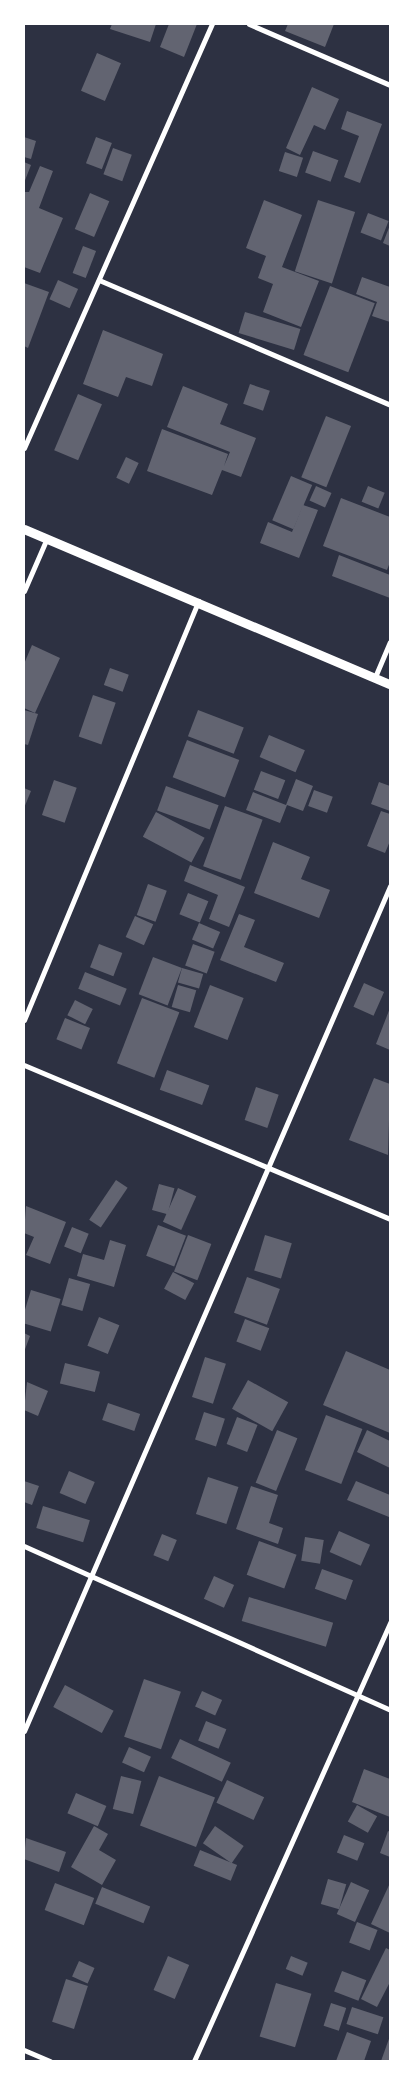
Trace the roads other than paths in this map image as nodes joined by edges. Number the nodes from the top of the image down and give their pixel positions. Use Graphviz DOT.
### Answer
graph roads {
  1 [pos="212,24"];
  2 [pos="249,24"];
  3 [pos="390,84"];
  4 [pos="98,280"];
  5 [pos="390,405"];
  6 [pos="24,448"];
  7 [pos="24,528"];
  8 [pos="47,538"];
  9 [pos="24,591"];
  10 [pos="198,601"];
  11 [pos="390,642"];
  12 [pos="375,677"];
  13 [pos="390,684"];
  14 [pos="390,886"];
  15 [pos="24,1020"];
  16 [pos="24,1066"];
  17 [pos="268,1167"];
  18 [pos="390,1219"];
  19 [pos="24,1546"];
  20 [pos="91,1575"];
  21 [pos="390,1622"];
  22 [pos="358,1695"];
  23 [pos="390,1710"];
  24 [pos="24,1731"];
  25 [pos="24,2050"];
  26 [pos="50,2061"];
  27 [pos="194,2061"];
  1 -- 4 [label="street"];
  2 -- 3 [label="street"];
  4 -- 5 [label="street"];
  4 -- 6 [label="street"];
  7 -- 8 [label="street"];
  8 -- 9 [label="street"];
  8 -- 10 [label="street"];
  10 -- 12 [label="street"];
  10 -- 15 [label="street"];
  11 -- 12 [label="street"];
  12 -- 13 [label="street"];
  14 -- 17 [label="street"];
  16 -- 17 [label="street"];
  17 -- 18 [label="street"];
  17 -- 20 [label="street"];
  19 -- 20 [label="street"];
  20 -- 22 [label="street"];
  20 -- 24 [label="street"];
  21 -- 22 [label="street"];
  22 -- 23 [label="street"];
  22 -- 27 [label="street"];
  25 -- 26 [label="street"];
}
